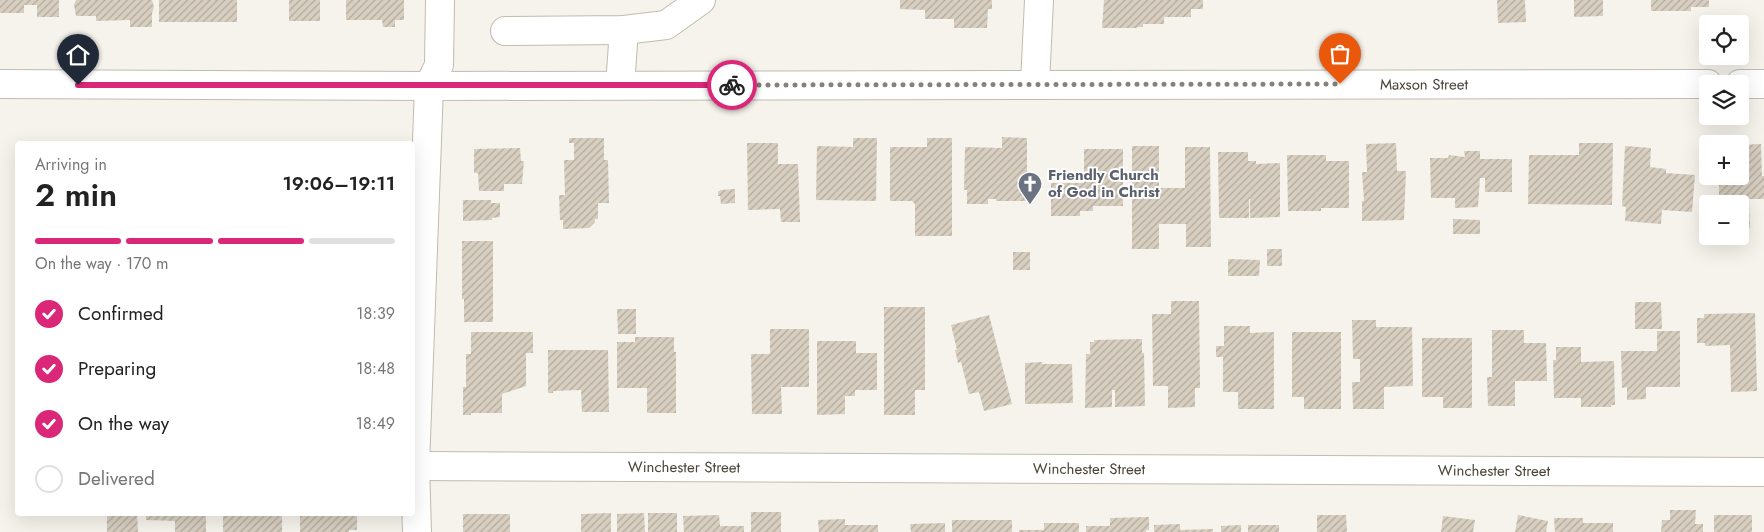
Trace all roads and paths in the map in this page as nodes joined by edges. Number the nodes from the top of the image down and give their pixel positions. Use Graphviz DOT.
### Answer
graph roads {
  1 [pos="440,0"];
  2 [pos="701,0"];
  3 [pos="1039,0"];
  4 [pos="624,30"];
  5 [pos="505,31"];
  6 [pos="0,84"];
  7 [pos="1036,84"];
  8 [pos="1699,84"];
  9 [pos="1749,84"];
  10 [pos="1764,84"];
  11 [pos="620,85"];
  12 [pos="429,86"];
  13 [pos="416,340"];
  14 [pos="415,403"];
  15 [pos="415,466"];
  16 [pos="1764,472"];
  17 [pos="415,488"];
  18 [pos="417,532"];
  1 -- 12 [label="street"];
  2 -- 4 [label="street"];
  3 -- 7 [label="street"];
  4 -- 5 [label="street"];
  4 -- 11 [label="street"];
  6 -- 12 [label="street, Maxson Street"];
  7 -- 8 [label="street, Maxson Street"];
  7 -- 11 [label="street, Maxson Street"];
  9 -- 10 [label="street"];
  11 -- 12 [label="street, Maxson Street"];
  12 -- 13 [label="street"];
  13 -- 14 [label="street"];
  15 -- 16 [label="street, Winchester Street"];
  17 -- 18 [label="street"];
}
